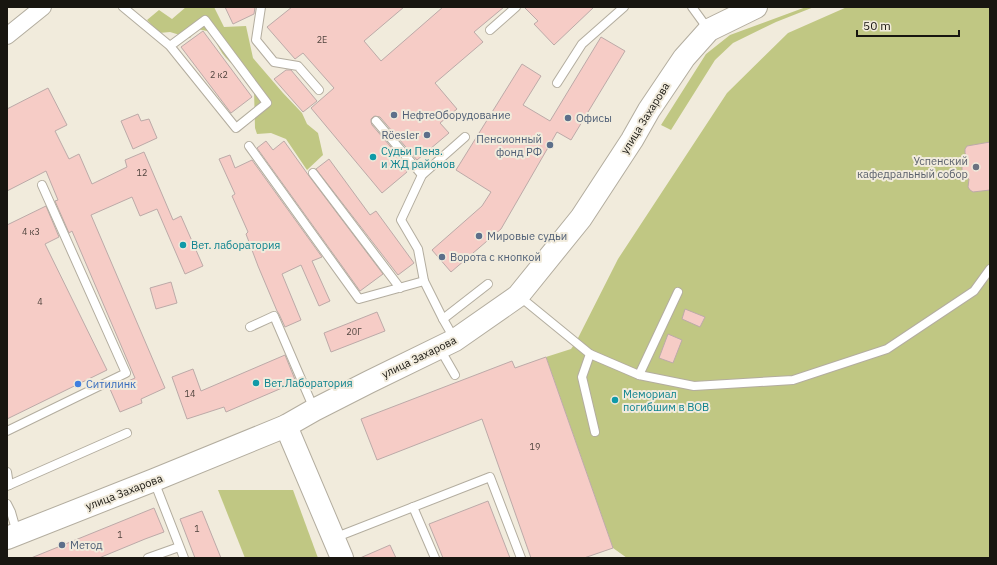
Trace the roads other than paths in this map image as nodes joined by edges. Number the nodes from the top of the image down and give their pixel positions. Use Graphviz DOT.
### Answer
graph roads {
  1 [pos="43,7"];
  2 [pos="123,7"];
  3 [pos="261,7"];
  4 [pos="516,7"];
  5 [pos="624,7"];
  6 [pos="692,7"];
  7 [pos="756,7"];
  8 [pos="490,30"];
  9 [pos="708,30"];
  10 [pos="7,36"];
  11 [pos="170,46"];
  12 [pos="557,84"];
  13 [pos="319,90"];
  14 [pos="376,121"];
  15 [pos="465,137"];
  16 [pos="249,146"];
  17 [pos="313,173"];
  18 [pos="422,175"];
  19 [pos="42,186"];
  20 [pos="990,269"];
  21 [pos="424,281"];
  22 [pos="488,284"];
  23 [pos="400,288"];
  24 [pos="678,292"];
  25 [pos="518,296"];
  26 [pos="443,319"];
  27 [pos="250,327"];
  28 [pos="447,344"];
  29 [pos="590,354"];
  30 [pos="455,375"];
  31 [pos="639,375"];
  32 [pos="314,410"];
  33 [pos="286,426"];
  34 [pos="7,431"];
  35 [pos="595,432"];
  36 [pos="128,433"];
  37 [pos="7,472"];
  38 [pos="154,480"];
  39 [pos="8,485"];
  40 [pos="7,504"];
  41 [pos="413,507"];
  42 [pos="12,536"];
  43 [pos="334,538"];
  44 [pos="179,547"];
  45 [pos="148,558"];
  46 [pos="184,558"];
  47 [pos="342,558"];
  48 [pos="435,558"];
  49 [pos="521,558"];
  1 -- 10 [label="street"];
  2 -- 11 [label="lane"];
  3 -- 13 [label="lane"];
  4 -- 8 [label="lane"];
  5 -- 12 [label="lane"];
  6 -- 9 [label="lane"];
  7 -- 9 [label="main road, улица Захарова"];
  9 -- 25 [label="main road, улица Захарова"];
  11 -- 11 [label="lane"];
  14 -- 18 [label="lane"];
  15 -- 18 [label="lane"];
  16 -- 23 [label="lane"];
  17 -- 23 [label="lane"];
  18 -- 21 [label="lane"];
  19 -- 34 [label="lane"];
  20 -- 31 [label="lane"];
  21 -- 23 [label="lane"];
  21 -- 26 [label="lane"];
  22 -- 26 [label="lane"];
  24 -- 31 [label="lane"];
  25 -- 28 [label="main road, улица Захарова"];
  25 -- 29 [label="lane"];
  26 -- 28 [label="lane"];
  27 -- 32 [label="lane"];
  28 -- 30 [label="lane"];
  28 -- 32 [label="main road, улица Захарова"];
  29 -- 31 [label="lane"];
  29 -- 35 [label="lane"];
  32 -- 33 [label="main road, улица Захарова"];
  33 -- 38 [label="main road, улица Захарова"];
  33 -- 43 [label="main road"];
  36 -- 39 [label="lane"];
  37 -- 39 [label="lane"];
  38 -- 42 [label="main road, улица Захарова"];
  38 -- 44 [label="lane"];
  40 -- 42 [label="lane"];
  41 -- 43 [label="lane"];
  41 -- 48 [label="lane"];
  41 -- 49 [label="lane"];
  43 -- 47 [label="main road"];
  44 -- 45 [label="lane"];
  44 -- 46 [label="lane"];
}
